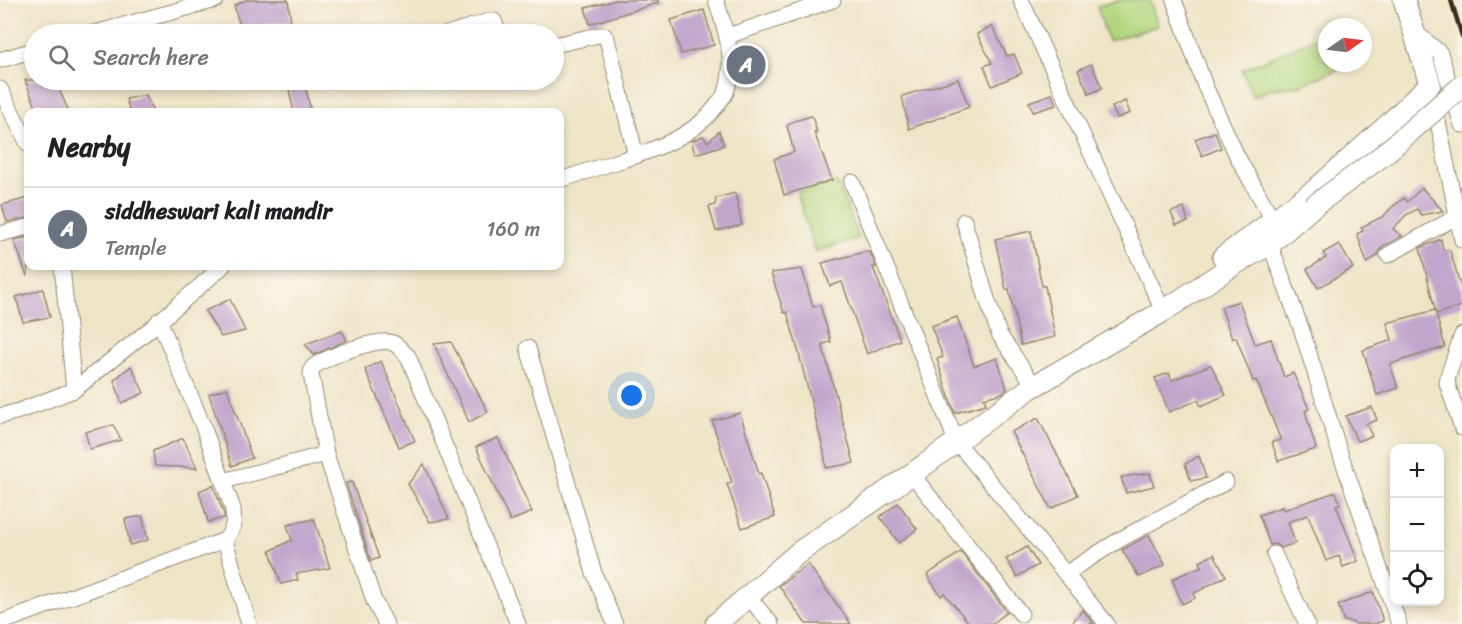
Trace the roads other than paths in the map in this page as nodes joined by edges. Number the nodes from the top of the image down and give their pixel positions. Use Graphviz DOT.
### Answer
graph roads {
  1 [pos="216,0"];
  2 [pos="716,0"];
  3 [pos="833,0"];
  4 [pos="1021,0"];
  5 [pos="1174,0"];
  6 [pos="1404,0"];
  7 [pos="128,24"];
  8 [pos="479,24"];
  9 [pos="495,24"];
  10 [pos="1413,30"];
  11 [pos="728,36"];
  12 [pos="564,43"];
  13 [pos="24,53"];
  14 [pos="0,60"];
  15 [pos="1430,84"];
  16 [pos="1462,86"];
  17 [pos="0,89"];
  18 [pos="1462,126"];
  19 [pos="24,136"];
  20 [pos="636,156"];
  21 [pos="564,179"];
  22 [pos="852,182"];
  23 [pos="1458,216"];
  24 [pos="1273,220"];
  25 [pos="964,221"];
  26 [pos="24,228"];
  27 [pos="0,234"];
  28 [pos="1462,240"];
  29 [pos="1270,244"];
  30 [pos="1388,255"];
  31 [pos="62,270"];
  32 [pos="218,270"];
  33 [pos="1161,307"];
  34 [pos="159,320"];
  35 [pos="1462,335"];
  36 [pos="528,348"];
  37 [pos="1030,385"];
  38 [pos="74,390"];
  39 [pos="0,416"];
  40 [pos="1462,428"];
  41 [pos="956,441"];
  42 [pos="327,454"];
  43 [pos="912,474"];
  44 [pos="222,481"];
  45 [pos="1226,482"];
  46 [pos="225,540"];
  47 [pos="1274,554"];
  48 [pos="1065,574"];
  49 [pos="748,596"];
  50 [pos="1021,614"];
  51 [pos="0,623"];
  52 [pos="249,624"];
  53 [pos="386,624"];
  54 [pos="518,624"];
  55 [pos="615,624"];
  56 [pos="716,624"];
  57 [pos="771,624"];
  58 [pos="1107,624"];
  59 [pos="1307,624"];
  60 [pos="1399,624"];
  1 -- 7 [label="street"];
  2 -- 11 [label="street"];
  3 -- 11 [label="street"];
  4 -- 33 [label="street"];
  5 -- 24 [label="street"];
  6 -- 10 [label="main road"];
  8 -- 9 [label="street"];
  10 -- 15 [label="main road"];
  10 -- 18 [label="street"];
  11 -- 20 [label="street"];
  12 -- 20 [label="street"];
  13 -- 14 [label="street"];
  15 -- 23 [label="street"];
  15 -- 24 [label="main road"];
  16 -- 29 [label="main road, bridge"];
  17 -- 19 [label="street"];
  20 -- 21 [label="street"];
  22 -- 41 [label="street"];
  23 -- 28 [label="street"];
  23 -- 30 [label="street"];
  24 -- 33 [label="main road"];
  25 -- 37 [label="street"];
  26 -- 27 [label="street"];
  29 -- 33 [label="main road"];
  29 -- 60 [label="street"];
  31 -- 38 [label="street"];
  32 -- 34 [label="street"];
  33 -- 37 [label="main road"];
  34 -- 38 [label="street"];
  34 -- 44 [label="street"];
  35 -- 40 [label="street"];
  36 -- 55 [label="street"];
  37 -- 41 [label="main road"];
  38 -- 39 [label="street"];
  41 -- 43 [label="main road"];
  41 -- 48 [label="street"];
  42 -- 44 [label="street"];
  42 -- 53 [label="street"];
  42 -- 54 [label="street"];
  43 -- 49 [label="main road"];
  43 -- 50 [label="street"];
  44 -- 46 [label="street"];
  45 -- 48 [label="street"];
  46 -- 51 [label="street"];
  46 -- 52 [label="street"];
  47 -- 59 [label="street"];
  48 -- 58 [label="street"];
  49 -- 56 [label="main road"];
  49 -- 57 [label="street"];
}
